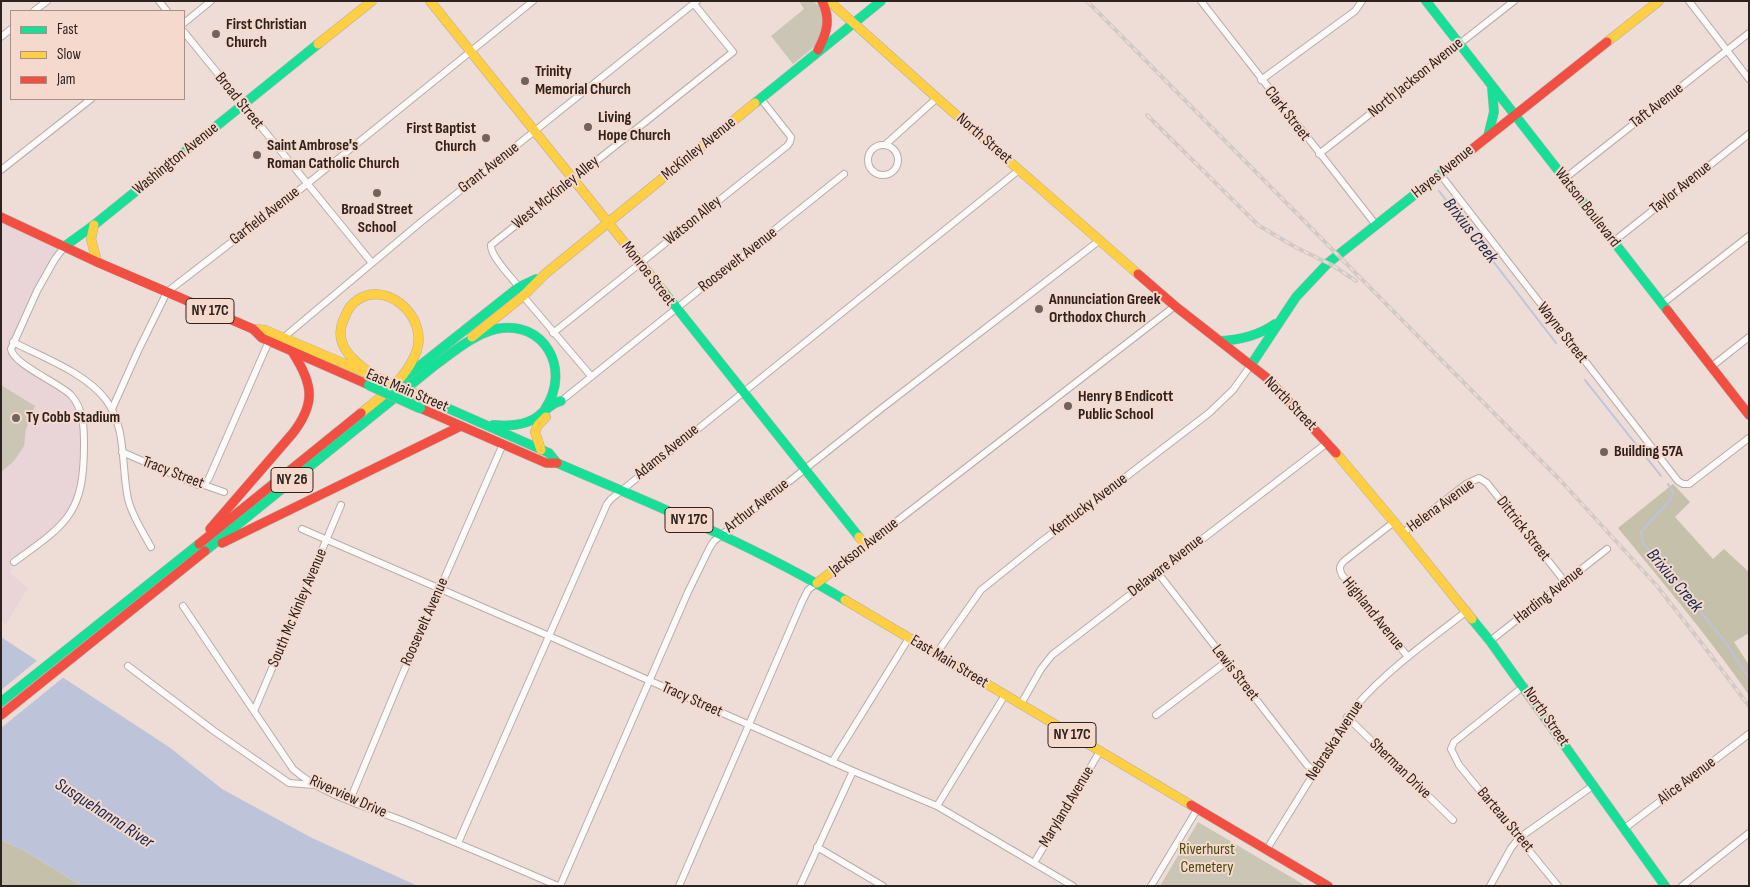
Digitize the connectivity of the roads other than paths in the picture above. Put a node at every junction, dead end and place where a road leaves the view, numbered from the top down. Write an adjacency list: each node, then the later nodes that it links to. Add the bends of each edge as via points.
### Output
1 (46, 1): 16 (street)
2 (211, 1): 17 (street)
3 (372, 1): 31 (street, Washington Avenue)
4 (430, 1): 23 (street, Monroe Street)
5 (533, 1): 23 (street, Garfield Avenue)
6 (822, 1): 24 (street, via 828,13 828,24)
7 (829, 1): 18 (street, North Street)
8 (881, 1): 18 (street, McKinley Avenue)
9 (1200, 1): 26 (street, Clark Street)
10 (1362, 1): 26 (street, via 1355,11)
11 (1426, 1): 21 (street, Watson Boulevard)
12 (1514, 1): 21 (street, North Jackson Avenue)
13 (1659, 1): 32 (street, Hayes Avenue)
14 (1689, 1): 22 (street)
15 (696, 2): 33 (street, Grant Avenue); 42 (street, West McKinley Alley, via 733,52)
16 (35, 10)
17 (185, 22)
18 (854, 24): 24 (street, McKinley Avenue); 29 (street, North Street)
19 (185, 33): 31 (street, Broad Street)
20 (1749, 33): 22 (street, Taft Avenue)
21 (1458, 44): 27 (street, Watson Boulevard); 37 (street, North Jackson Avenue)
22 (1727, 50): 25 (street); 43 (street, Taft Avenue)
23 (469, 52): 33 (street, Monroe Street); 44 (street, Garfield Avenue)
24 (816, 54): 28 (street, McKinley Avenue)
25 (1749, 79)
26 (1261, 80): 37 (street, Clark Street)
27 (1490, 84): 32 (street, Watson Boulevard); 35 (street, via 1496,108)
28 (761, 98): 47 (street, McKinley Avenue); 56 (street, Watson Alley, via 791,137 790,142)
29 (937, 98): 36 (street); 39 (street, North Street)
30 (90, 100): 38 (street)
31 (242, 106): 44 (street, Broad Street); 48 (street, Washington Avenue)
32 (1515, 115): 35 (street, Hayes Avenue); 43 (street, Watson Boulevard)
33 (534, 132): 42 (street, Monroe Street); 55 (street, Grant Avenue)
34 (1749, 134): 52 (street, Taylor Avenue)
35 (1488, 136): 41 (street, Hayes Avenue)
36 (885, 145): 36 (street, via 874,148 868,160 873,171 882,175 892,173 898,160 894,150)
37 (1319, 154): 49 (street, Clark Street)
38 (1, 170)
39 (1019, 170): 51 (street, North Street); 77 (street, Adams Avenue)
40 (844, 174): 61 (street, Roosevelt Avenue)
41 (1440, 174): 49 (street, Hayes Avenue); 84 (street, Wayne Street, via 1678,480 1689,484)
42 (573, 179): 47 (street, Monroe Street); 58 (street, West McKinley Alley, via 491,245 496,258)
43 (1564, 179): 52 (street, Watson Boulevard)
44 (307, 184): 55 (street, Broad Street); 57 (street, Garfield Avenue)
45 (1, 210): 46 (street)
46 (6, 219): 53 (street, East Main Street / NY 17C)
47 (607, 222): 56 (street, Monroe Street); 58 (street, McKinley Avenue)
48 (94, 225): 53 (street, Washington Avenue); 54 (street, via 90,235)
49 (1376, 225): 62 (street, Hayes Avenue, via 1318,272)
50 (1749, 236): 59 (street)
51 (1100, 240): 60 (street, North Street); 90 (street, Arthur Avenue)
52 (1614, 242): 59 (street, Watson Boulevard)
53 (65, 246): 54 (street, East Main Street / NY 17C); 69 (street, Washington Avenue, via 37,291)
54 (97, 262): 57 (street, East Main Street / NY 17C)
55 (372, 262): 66 (street, Grant Avenue)
56 (640, 264): 61 (street, Monroe Street); 64 (street, Watson Alley)
57 (167, 292): 63 (street, East Main Street / NY 17C); 79 (street, Garfield Avenue)
58 (521, 292): 64 (street); 70 (street, McKinley Avenue); 76 (street, McKinley Avenue)
59 (1662, 304): 73 (street, Watson Boulevard)
60 (1175, 306): 68 (street, North Street); 102 (street, Jackson Avenue)
61 (675, 309): 74 (street, Roosevelt Avenue); 77 (street, Monroe Street)
62 (1281, 319): 68 (street, via 1260,334 1244,340); 72 (street, Hayes Avenue)
63 (253, 329): 66 (street, East Main Street / NY 17C); 67 (street, East Main Street / NY 17C)
64 (553, 332): 74 (street)
65 (1749, 337): 73 (street)
66 (283, 338): 75 (street, East Main Street / NY 17C)
67 (268, 341): 71 (street, East Main Street / NY 17C); 92 (street)
68 (1220, 341): 72 (street, North Street)
69 (13, 342): 79 (street, via 93,386); 106 (street, via 12,353 17,359 70,394 78,404 84,426 84,477 76,504 56,532)
70 (458, 348): 80 (street, NY 26, via 500,328 524,330 534,335 550,350 557,372 554,394); 105 (street, NY 26)
71 (292, 352): 83 (street, East Main Street / NY 17C, bridge); 101 (street, NY 26, via 302,365 308,385 310,399 307,411 295,430)
72 (1251, 364): 85 (street, North Street); 116 (street, Kentucky Avenue, via 1234,390 1209,413 981,590)
73 (1711, 367): 81 (street, Watson Boulevard)
74 (590, 376): 78 (street, Roosevelt Avenue)
75 (377, 378): 76 (street, via 350,357 341,336 343,319 350,307 377,294 401,301 412,314 418,329 416,353); 82 (street, East Main Street / NY 17C, bridge)
76 (397, 384): 101 (street, McKinley Avenue)
77 (742, 391): 90 (street, Monroe Street); 93 (street, Adams Avenue)
78 (561, 401): 80 (street, via 555,401); 87 (street, via 559,407 536,425 536,439)
79 (112, 409): 88 (street)
80 (545, 410): 82 (street, via 517,425)
81 (1749, 415)
82 (485, 424): 87 (street, East Main Street / NY 17C)
83 (461, 426): 86 (street, East Main Street / NY 17C); 105 (street, via 233,538)
84 (1749, 438)
85 (1327, 443): 96 (street, North Street); 107 (street, Delaware Avenue)
86 (503, 444): 89 (street, East Main Street / NY 17C, via 546,463); 110 (street, Roosevelt Avenue)
87 (542, 450): 89 (street, East Main Street / NY 17C)
88 (122, 452): 92 (street, Tracy Street); 103 (street, via 128,498)
89 (557, 463): 93 (street, East Main Street / NY 17C)
90 (805, 469): 99 (street, Arthur Avenue); 102 (street, Monroe Street)
91 (1479, 478): 98 (street, Helena Avenue, via 1466,484); 108 (street, Dittrick Street, via 1487,483)
92 (204, 485): 94 (street, Tracy Street)
93 (620, 490): 99 (street, East Main Street / NY 17C); 113 (street, Adams Avenue, via 607,504)
94 (224, 492)
95 (341, 505): 100 (street, South Mc Kinley Avenue)
96 (1394, 522): 98 (street, North Street); 117 (street, Highland Avenue, via 1344,561 1340,570)
97 (302, 529): 100 (street, Tracy Street)
98 (1403, 533): 112 (street, North Street)
99 (721, 534): 109 (street, East Main Street / NY 17C); 120 (street, Arthur Avenue, via 710,547 688,592)
100 (326, 540): 110 (street, Tracy Street); 125 (street, South Mc Kinley Avenue)
101 (198, 545): 123 (street, NY 26)
102 (866, 545): 109 (street, Jackson Avenue)
103 (151, 547)
104 (1607, 549): 108 (street, Harding Avenue)
105 (193, 561): 126 (street, NY 26)
106 (14, 562)
107 (1158, 572): 118 (street, Lewis Street); 124 (street, Delaware Avenue, via 1052,655)
108 (1565, 582): 115 (street, Harding Avenue)
109 (816, 584): 114 (street, East Main Street / NY 17C); 129 (street, Jackson Avenue, via 808,590 802,602)
110 (439, 589): 113 (street, Tracy Street); 137 (street, Roosevelt Avenue)
111 (184, 606): 125 (street, Riverview Drive)
112 (1467, 611): 115 (street, North Street); 117 (street, Nebraska Avenue)
113 (549, 636): 120 (street, Tracy Street); 144 (street, Adams Avenue)
114 (909, 638): 116 (street, East Main Street / NY 17C); 132 (street)
115 (1490, 640): 121 (street, North Street)
116 (936, 654): 122 (street, East Main Street / NY 17C)
117 (1408, 657): 128 (street, Nebraska Avenue, via 1370,689)
118 (1226, 662): 127 (street); 134 (street, Lewis Street)
119 (128, 666): 135 (street, via 290,783)
120 (650, 681): 129 (street, Tracy Street); 148 (street, Arthur Avenue)
121 (1524, 686): 136 (street, North Street); 143 (street, Barteau Street, via 1454,742 1451,749 1459,765)
122 (1005, 695): 124 (street, East Main Street / NY 17C); 138 (street)
123 (1, 702)
124 (1020, 704): 131 (street, East Main Street / NY 17C)
125 (254, 711): 135 (street, Riverview Drive, via 293,769)
126 (1, 715)
127 (1156, 715)
128 (1347, 717): 134 (street, Nebraska Avenue); 140 (street, Sherman Drive)
129 (750, 726): 132 (street, Tracy Street); 149 (street, Jackson Avenue)
130 (1749, 734): 141 (street, Alice Avenue)
131 (1100, 751): 139 (street, East Main Street / NY 17C); 147 (street, Maryland Avenue)
132 (832, 762): 133 (street, Tracy Street)
133 (853, 772): 138 (street, Tracy Street); 145 (street)
134 (1315, 772): 146 (street, Nebraska Avenue)
135 (316, 785): 137 (street, Riverview Drive)
136 (1594, 785): 141 (street, North Street); 143 (street)
137 (350, 800): 144 (street, Riverview Drive)
138 (937, 806): 147 (street, Tracy Street)
139 (1198, 808): 146 (street, East Main Street / NY 17C); 153 (street)
140 (1453, 820)
141 (1625, 828): 157 (street, North Street)
142 (1749, 833): 158 (street)
143 (1519, 838): 155 (street); 156 (street, Barteau Street)
144 (458, 843): 148 (street, Riverview Drive)
145 (817, 847): 150 (street); 151 (street)
146 (1267, 849): 154 (street, East Main Street / NY 17C)
147 (1034, 863): 152 (street, Tracy Street)
148 (559, 886)
149 (679, 886)
150 (800, 886)
151 (883, 886)
152 (1073, 886)
153 (1151, 886)
154 (1328, 886)
155 (1490, 886)
156 (1558, 886)
157 (1665, 886)
158 (1682, 886)

